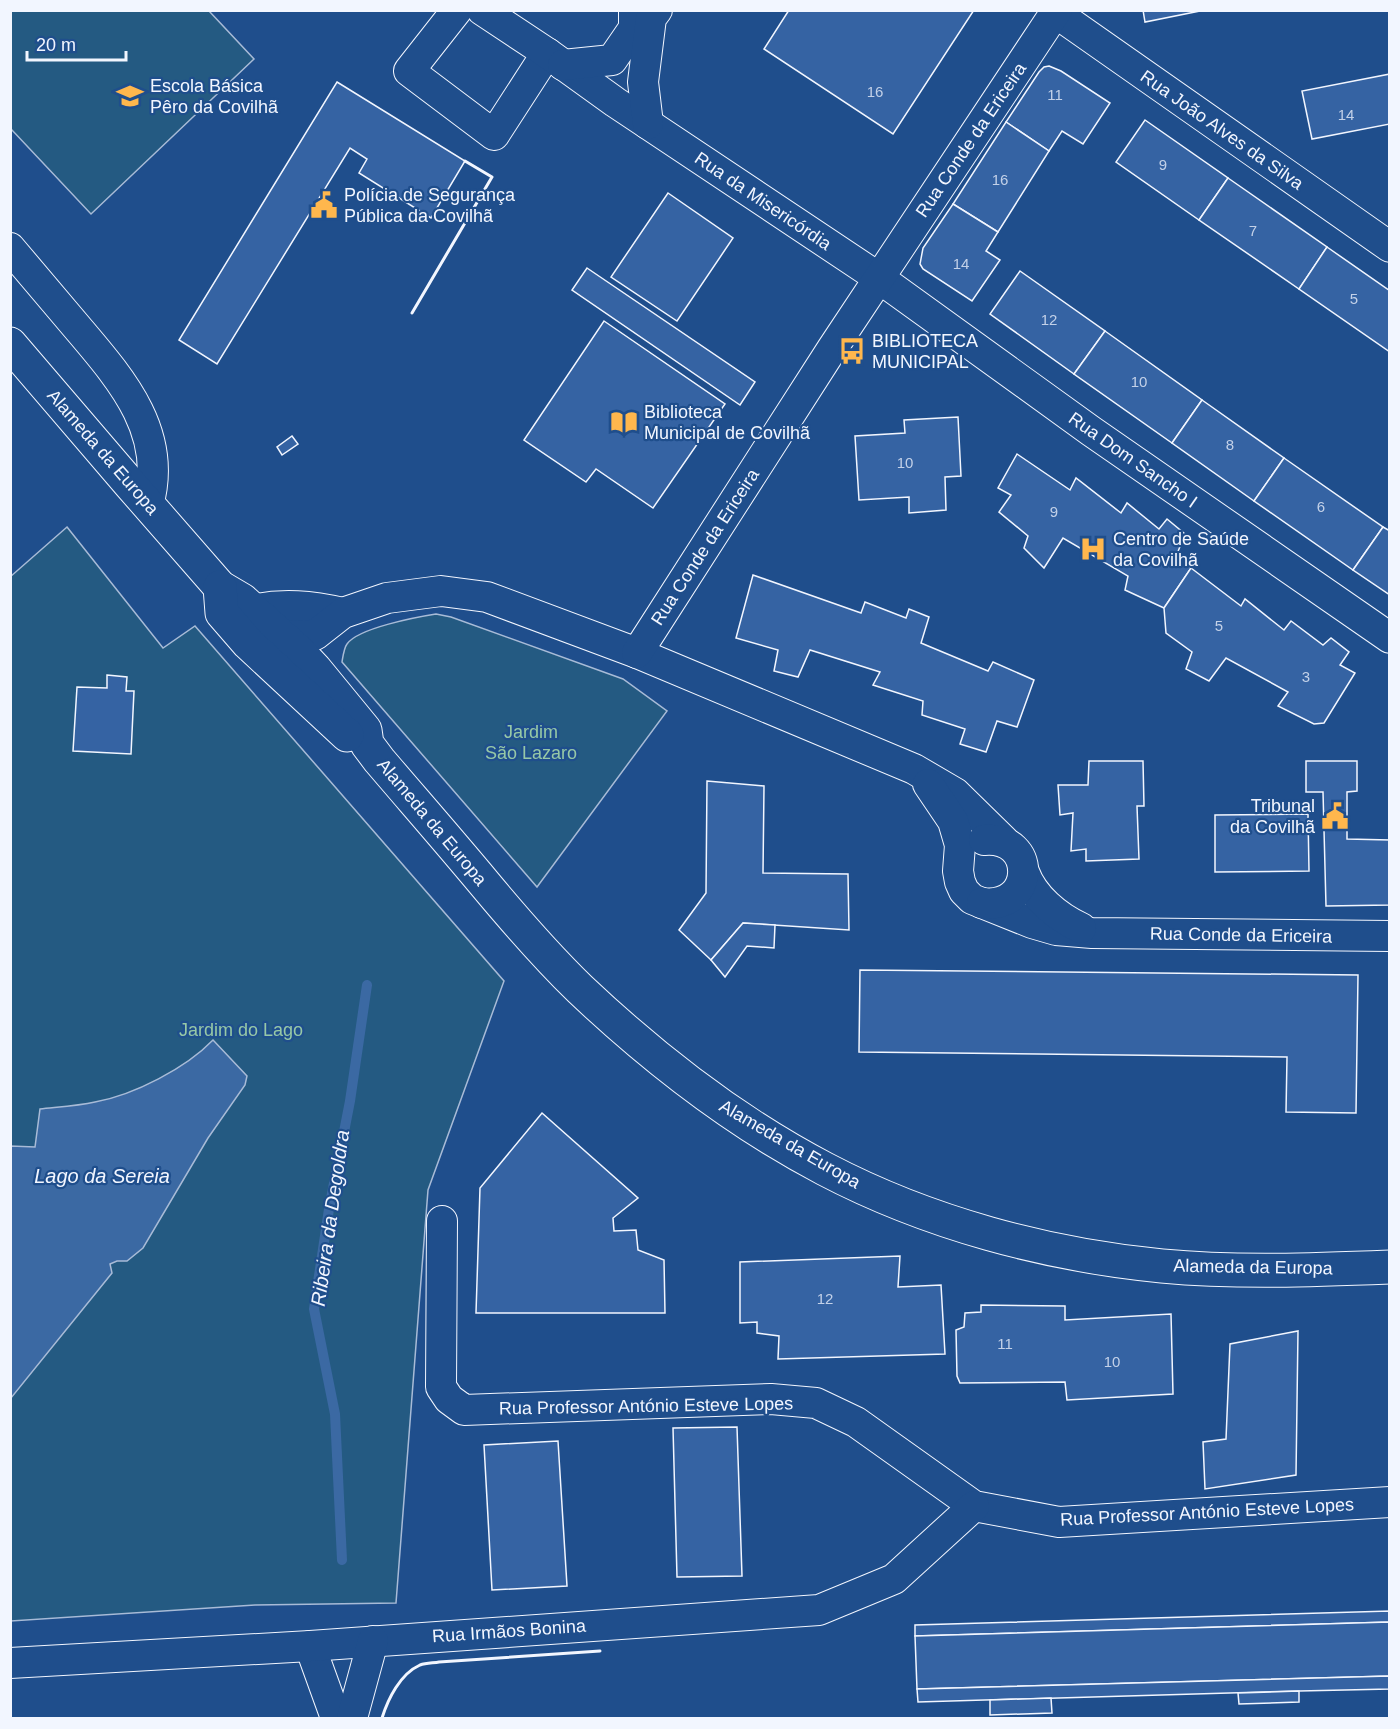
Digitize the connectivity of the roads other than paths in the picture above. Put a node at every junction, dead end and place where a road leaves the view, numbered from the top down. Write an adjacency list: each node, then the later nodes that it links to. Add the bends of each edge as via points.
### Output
1 (457, 10): 6 (street, via 409,71 494,135)
2 (482, 10): 6 (street, Rua da Misericórdia)
3 (633, 10): 6 (street, via 634,28 612,60)
4 (657, 10): 7 (street, via 651,18 643,82)
5 (1056, 12): 8 (street, Rua João Alves da Silva); 10 (street, Rua Conde da Ericeira)
6 (555, 59): 7 (street, Rua da Misericórdia)
7 (648, 124): 10 (street, Rua da Misericórdia)
8 (1389, 247)
9 (10, 248): 12 (street, via 97,349 136,407 149,437 154,470)
10 (879, 278): 17 (street, Rua Dom Sancho I, via 1090,431); 18 (street, Rua Conde da Ericeira)
11 (10, 344): 12 (main road, Alameda da Europa)
12 (148, 505): 13 (main road, Alameda da Europa)
13 (220, 587): 14 (main road, Alameda da Europa); 20 (main road, Alameda da Europa, via 222,613 248,643 354,741)
14 (252, 610): 15 (street, via 315,606); 16 (main road, Alameda da Europa)
15 (342, 613): 16 (street, via 315,635); 18 (street, via 387,598 441,591 475,595); 19 (street, via 319,645)
16 (281, 636): 19 (main road, Alameda da Europa)
17 (1389, 638)
18 (637, 653): 21 (street, Rua Conde da Ericeira)
19 (315, 669): 20 (main road, Alameda da Europa, via 365,730)
20 (367, 744): 29 (main road, Alameda da Europa, via 504,909 579,988 690,1084 824,1168 912,1208 991,1234 1071,1252 1162,1266 1231,1270)
21 (914, 769): 22 (street, Rua Conde da Ericeira, via 955,793); 23 (street, Rua Conde da Ericeira, via 933,789 953,821)
22 (1004, 841): 23 (street, via 993,839 973,844); 24 (street, Rua Conde da Ericeira, via 1021,859)
23 (960, 860): 25 (street, Rua Conde da Ericeira, via 958,871 964,891)
24 (1024, 872): 25 (street, via 1011,898 1002,903); 26 (street, Rua Conde da Ericeira, via 1029,885 1046,904)
25 (982, 903): 26 (street, Rua Conde da Ericeira, via 1048,927)
26 (1092, 933): 27 (street, Rua Conde da Ericeira)
27 (1389, 936)
28 (442, 1221): 31 (street, Rua Professor António Esteve Lopes, via 441,1387 464,1410 771,1399 816,1403 856,1422)
29 (1389, 1267)
30 (1389, 1502): 31 (street, Rua Professor António Esteve Lopes, via 1059,1522)
31 (974, 1506): 32 (street, Rua Irmãos Bonina, via 894,1579 819,1610)
32 (373, 1641): 33 (street, Rua Irmãos Bonina); 36 (street)
33 (310, 1646): 34 (street, Rua Irmãos Bonina); 35 (street)
34 (10, 1663)
35 (336, 1719)
36 (352, 1719)

